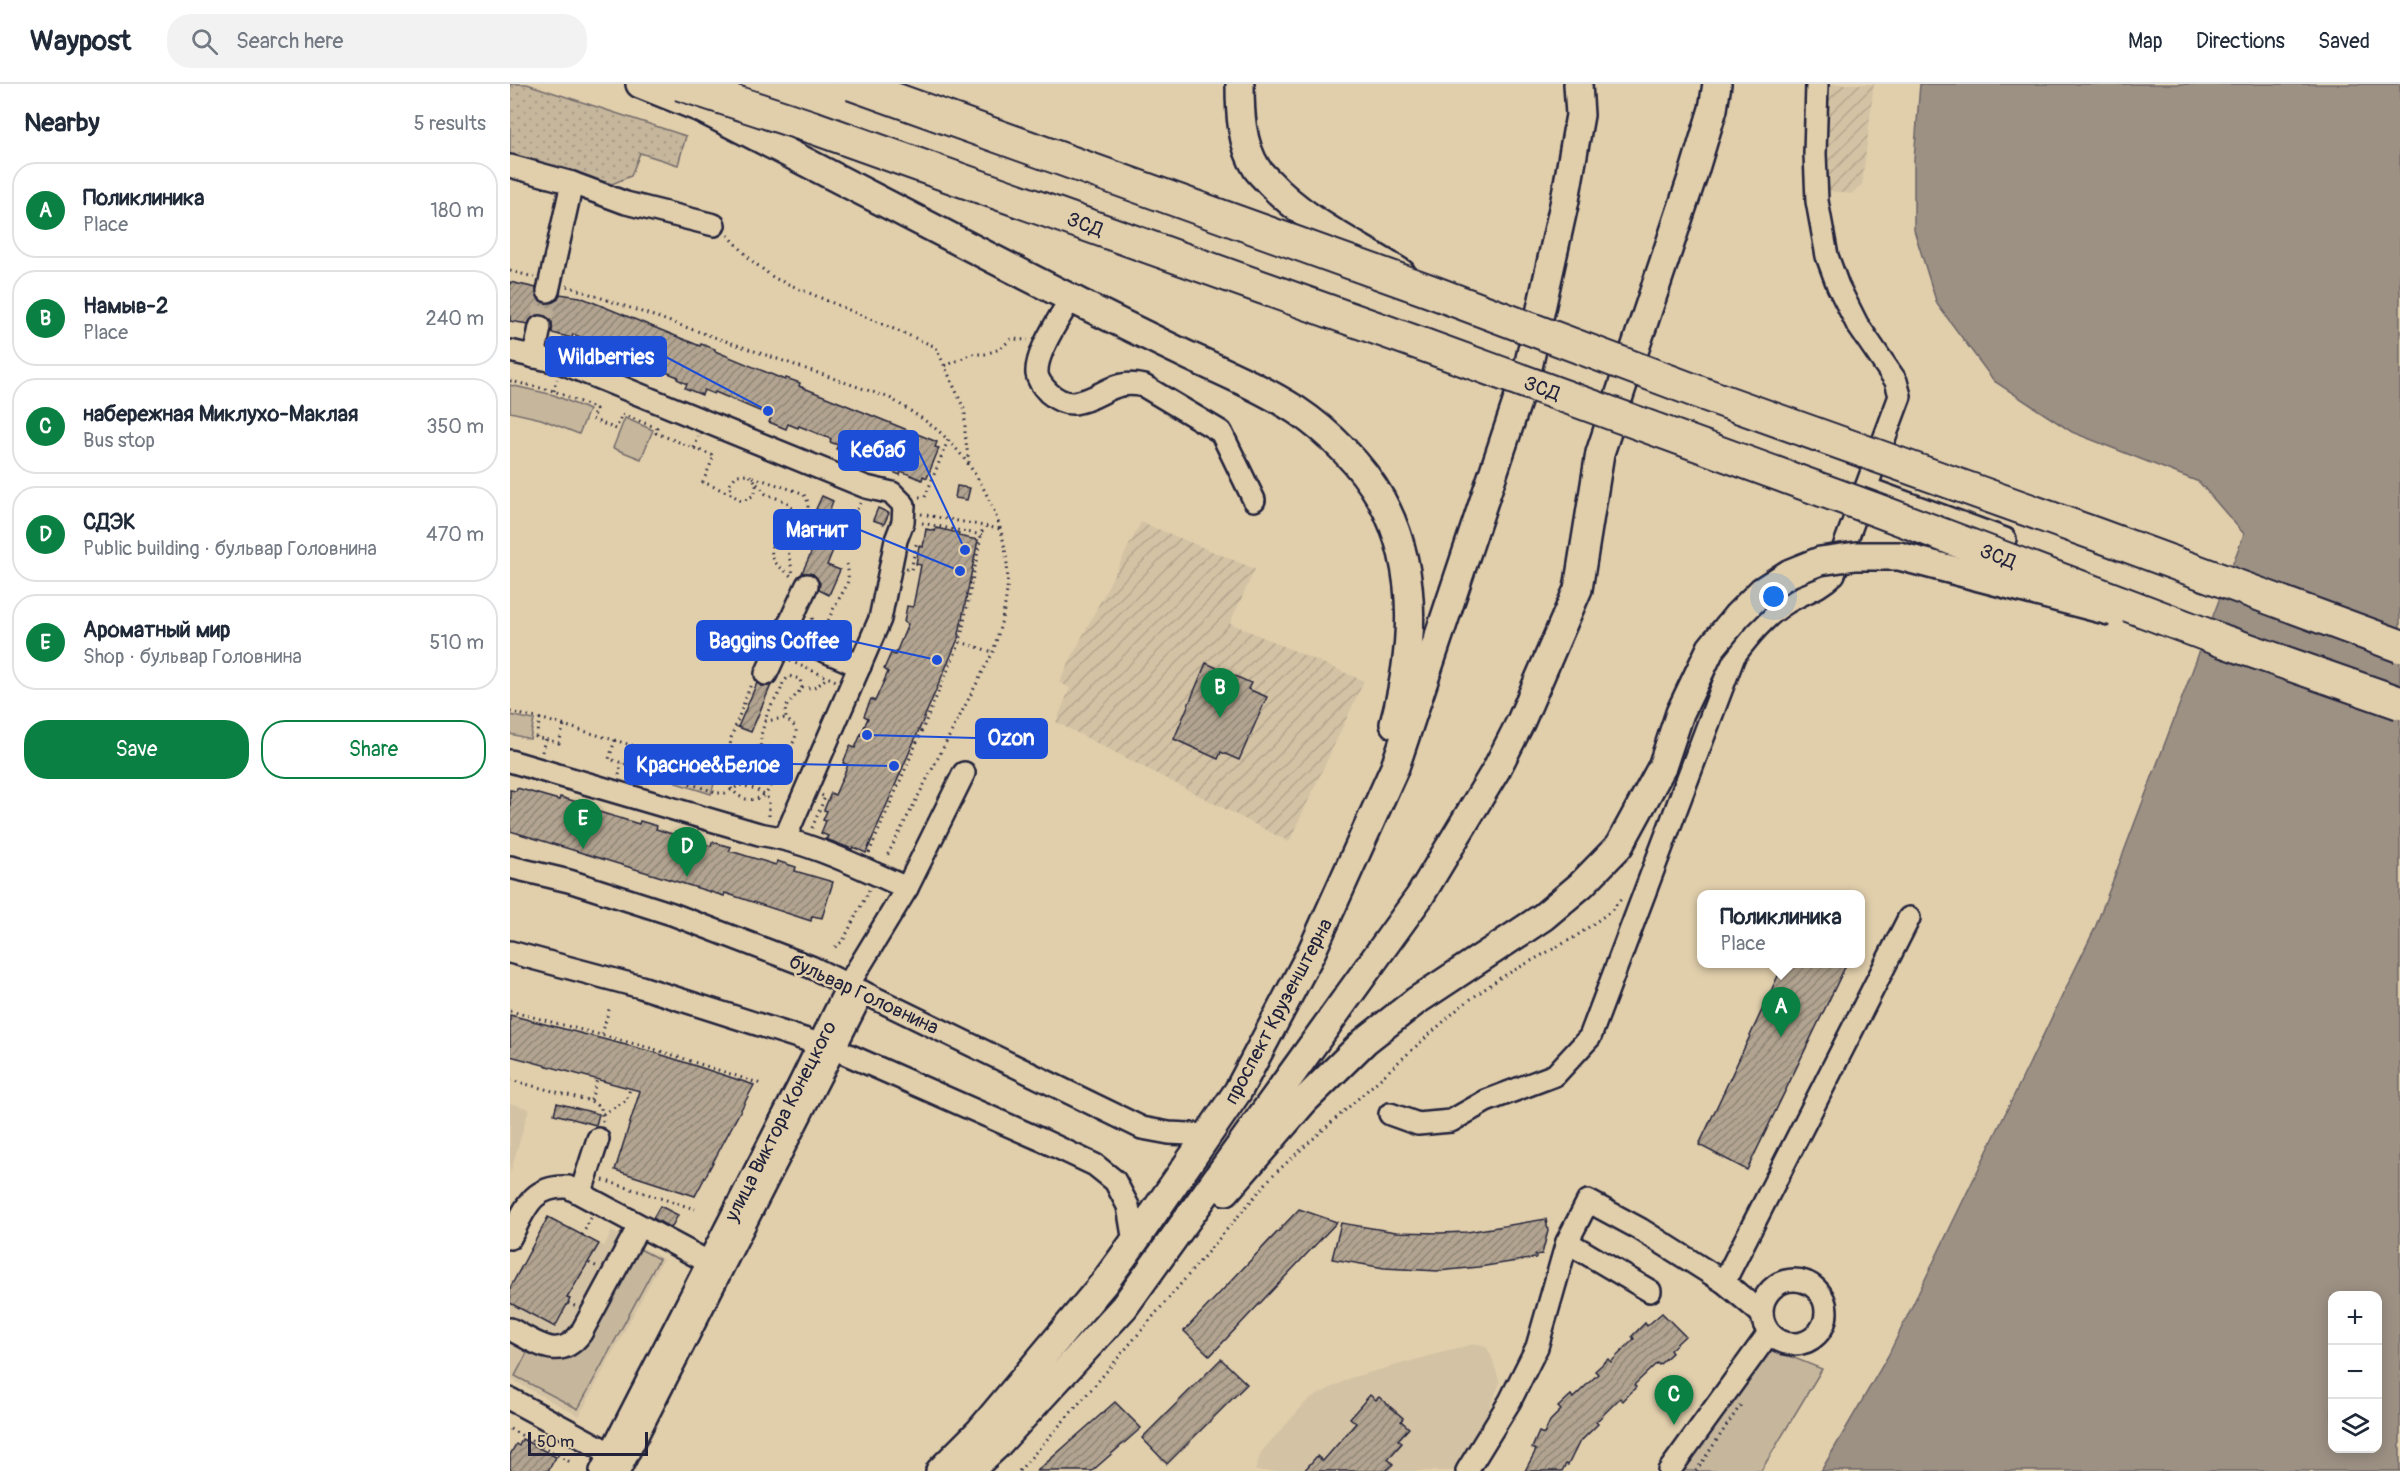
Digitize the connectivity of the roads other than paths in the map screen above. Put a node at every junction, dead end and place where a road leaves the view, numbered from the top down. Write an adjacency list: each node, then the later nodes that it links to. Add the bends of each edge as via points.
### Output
1 (640, 84): 13 (main road, via 700,108)
2 (680, 84): 22 (highway, ЗСД, bridge, via 815,128 1432,348)
3 (852, 84): 12 (highway, bridge)
4 (1240, 84): 12 (main road, via 1240,117 1247,143 1257,168 1270,183 1330,232)
5 (1578, 84): 34 (main road, проспект Крузенштерна, via 1580,115 1565,200 1527,372 1395,767)
6 (1816, 84): 17 (street, via 1817,201 1827,256 1857,324 1896,381 1900,396)
7 (1715, 97): 48 (main road, проспект Крузенштерна, via 1600,453 1578,589 1521,720 1496,770 1420,896)
8 (510, 166): 9 (street)
9 (572, 183): 10 (street, via 626,203); 11 (street)
10 (714, 225)
11 (549, 286)
12 (1430, 291): 23 (highway, bridge)
13 (1071, 298): 18 (street, via 1039,359 1037,375 1044,388 1056,400 1072,404 1119,384 1144,386 1221,432); 34 (main road, via 1297,411 1352,459 1381,499 1397,539 1411,604 1407,667 1383,764)
14 (540, 327): 16 (street)
15 (510, 351): 16 (street)
16 (534, 357): 24 (street, via 562,363 866,487 892,493 913,518 896,540 880,619)
17 (1866, 488): 19 (street); 37 (street, via 1834,574 1823,585 1769,615 1734,656 1590,1037 1555,1075 1486,1101 1451,1121 1418,1124)
18 (1254, 500)
19 (2005, 539)
20 (798, 584): 21 (street)
21 (786, 634): 24 (street); 25 (street)
22 (2223, 641): 26 (highway, ЗСД, bridge); 48 (main road, bridge, via 1899,556 1820,561 1790,573 1762,591 1711,648 1680,713 1662,767 1619,846 1543,917 1416,1001 1365,1041 1304,1101)
23 (2400, 646)
24 (860, 666): 29 (street)
25 (762, 675)
26 (2400, 703)
27 (510, 761): 29 (street)
28 (964, 773): 31 (street, улица Виктора Конецкого)
29 (776, 837): 31 (street, via 872,867)
30 (510, 867): 35 (street, бульвар Головнина, via 672,914)
31 (907, 888): 35 (street, улица Виктора Конецкого)
32 (1909, 918): 46 (street)
33 (510, 952): 36 (street, via 642,987)
34 (1311, 954): 38 (main road, проспект Крузенштерна, via 1238,1091)
35 (856, 988): 36 (street, улица Виктора Конецкого); 38 (street, бульвар Головнина, via 1142,1128)
36 (828, 1046): 43 (street, via 1095,1165 1115,1181 1124,1198); 45 (street, улица Виктора Конецкого); 51 (street, улица Виктора Конецкого)
37 (1390, 1114)
38 (1209, 1135): 43 (main road, проспект Крузенштерна)
39 (598, 1139): 40 (street)
40 (584, 1183): 41 (street); 42 (street, via 541,1191 530,1201)
41 (639, 1226): 45 (street); 49 (street, via 574,1343 553,1349)
42 (510, 1238)
43 (1134, 1242): 52 (main road, проспект Крузенштерна, via 980,1431)
44 (1566, 1242): 46 (street, via 1588,1201); 47 (street); 54 (street, via 1537,1347 1510,1401)
45 (708, 1262): 51 (street, улица Виктора Конецкого)
46 (1724, 1282): 55 (street, via 1766,1324)
47 (1650, 1291)
48 (1124, 1307): 53 (main road, проспект Крузенштерна)
49 (510, 1329)
50 (513, 1419): 51 (street)
51 (610, 1465)
52 (940, 1471)
53 (969, 1471)
54 (1467, 1471)
55 (1669, 1471)

